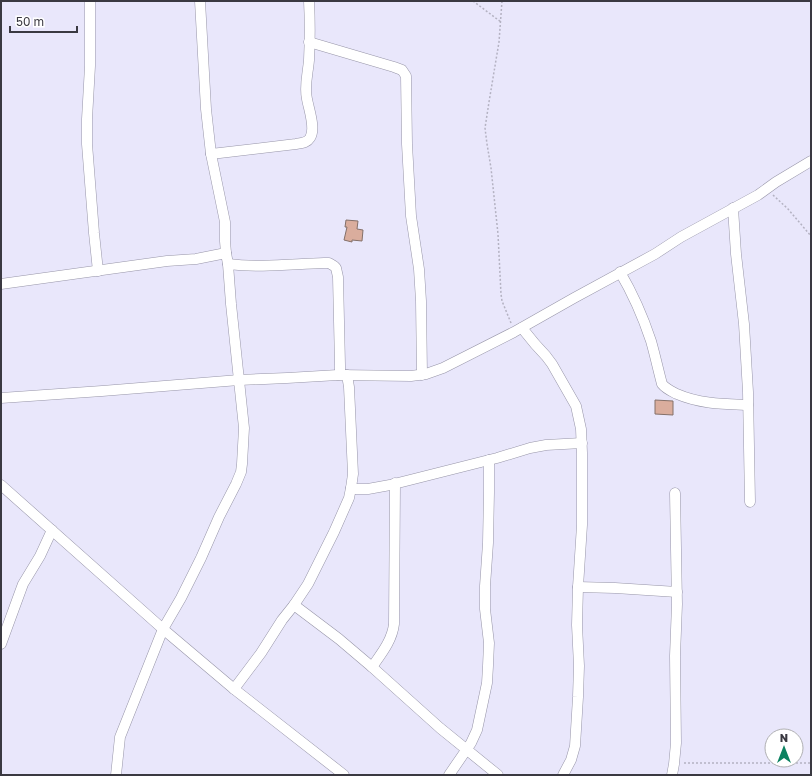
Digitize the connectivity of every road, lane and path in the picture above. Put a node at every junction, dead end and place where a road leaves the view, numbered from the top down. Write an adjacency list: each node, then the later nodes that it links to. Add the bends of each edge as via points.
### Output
1 (90, 1): 15 (street, via 87,144)
2 (200, 1): 8 (street)
3 (309, 1): 7 (street)
4 (473, 1): 6 (path)
5 (502, 1): 6 (path)
6 (501, 22): 18 (path, via 485,128 498,234 502,301)
7 (309, 42): 8 (street, via 306,98 311,119 310,139 296,144); 20 (street, via 394,67 402,70 406,76 411,216 422,301)
8 (211, 154): 13 (street, via 225,222)
9 (811, 161): 10 (street)
10 (767, 189): 11 (street); 12 (path)
11 (734, 208): 16 (street); 23 (street)
12 (811, 236)
13 (226, 253): 14 (street); 15 (street)
14 (228, 264): 19 (street, via 261,266 324,263 334,266 339,287 340,374); 21 (street)
15 (98, 271): 17 (street)
16 (620, 272): 18 (street); 23 (street, via 636,301 664,387 703,403)
17 (1, 284)
18 (518, 330): 20 (street, via 443,368); 24 (street, via 546,356 576,406)
19 (343, 375): 20 (street); 21 (street); 28 (street, via 349,387 353,474)
20 (422, 375)
21 (239, 380): 22 (street); 35 (street, via 244,428 241,472 181,598)
22 (1, 398)
23 (748, 405): 30 (street)
24 (582, 443): 25 (street, via 546,445); 32 (street, via 582,525)
25 (489, 460): 26 (street); 39 (street, via 485,586 489,643 487,683 477,730)
26 (395, 483): 28 (street, via 368,489); 37 (street, via 394,624 388,643)
27 (1, 485): 31 (street)
28 (351, 488): 34 (street, via 334,532 308,584)
29 (675, 492): 33 (street)
30 (750, 502)
31 (52, 530): 35 (street); 36 (street, via 23,584)
32 (578, 587): 33 (street); 46 (street, via 579,666 575,746)
33 (677, 592): 41 (street)
34 (294, 605): 37 (street); 38 (street)
35 (163, 629): 38 (street); 42 (street, via 120,737)
36 (1, 644)
37 (372, 668): 39 (street)
38 (234, 688): 43 (street)
39 (467, 749): 44 (street); 45 (street)
40 (811, 763): 41 (path)
41 (674, 764): 47 (street)
42 (116, 775)
43 (344, 775)
44 (449, 775)
45 (498, 775)
46 (563, 775)
47 (672, 775)

